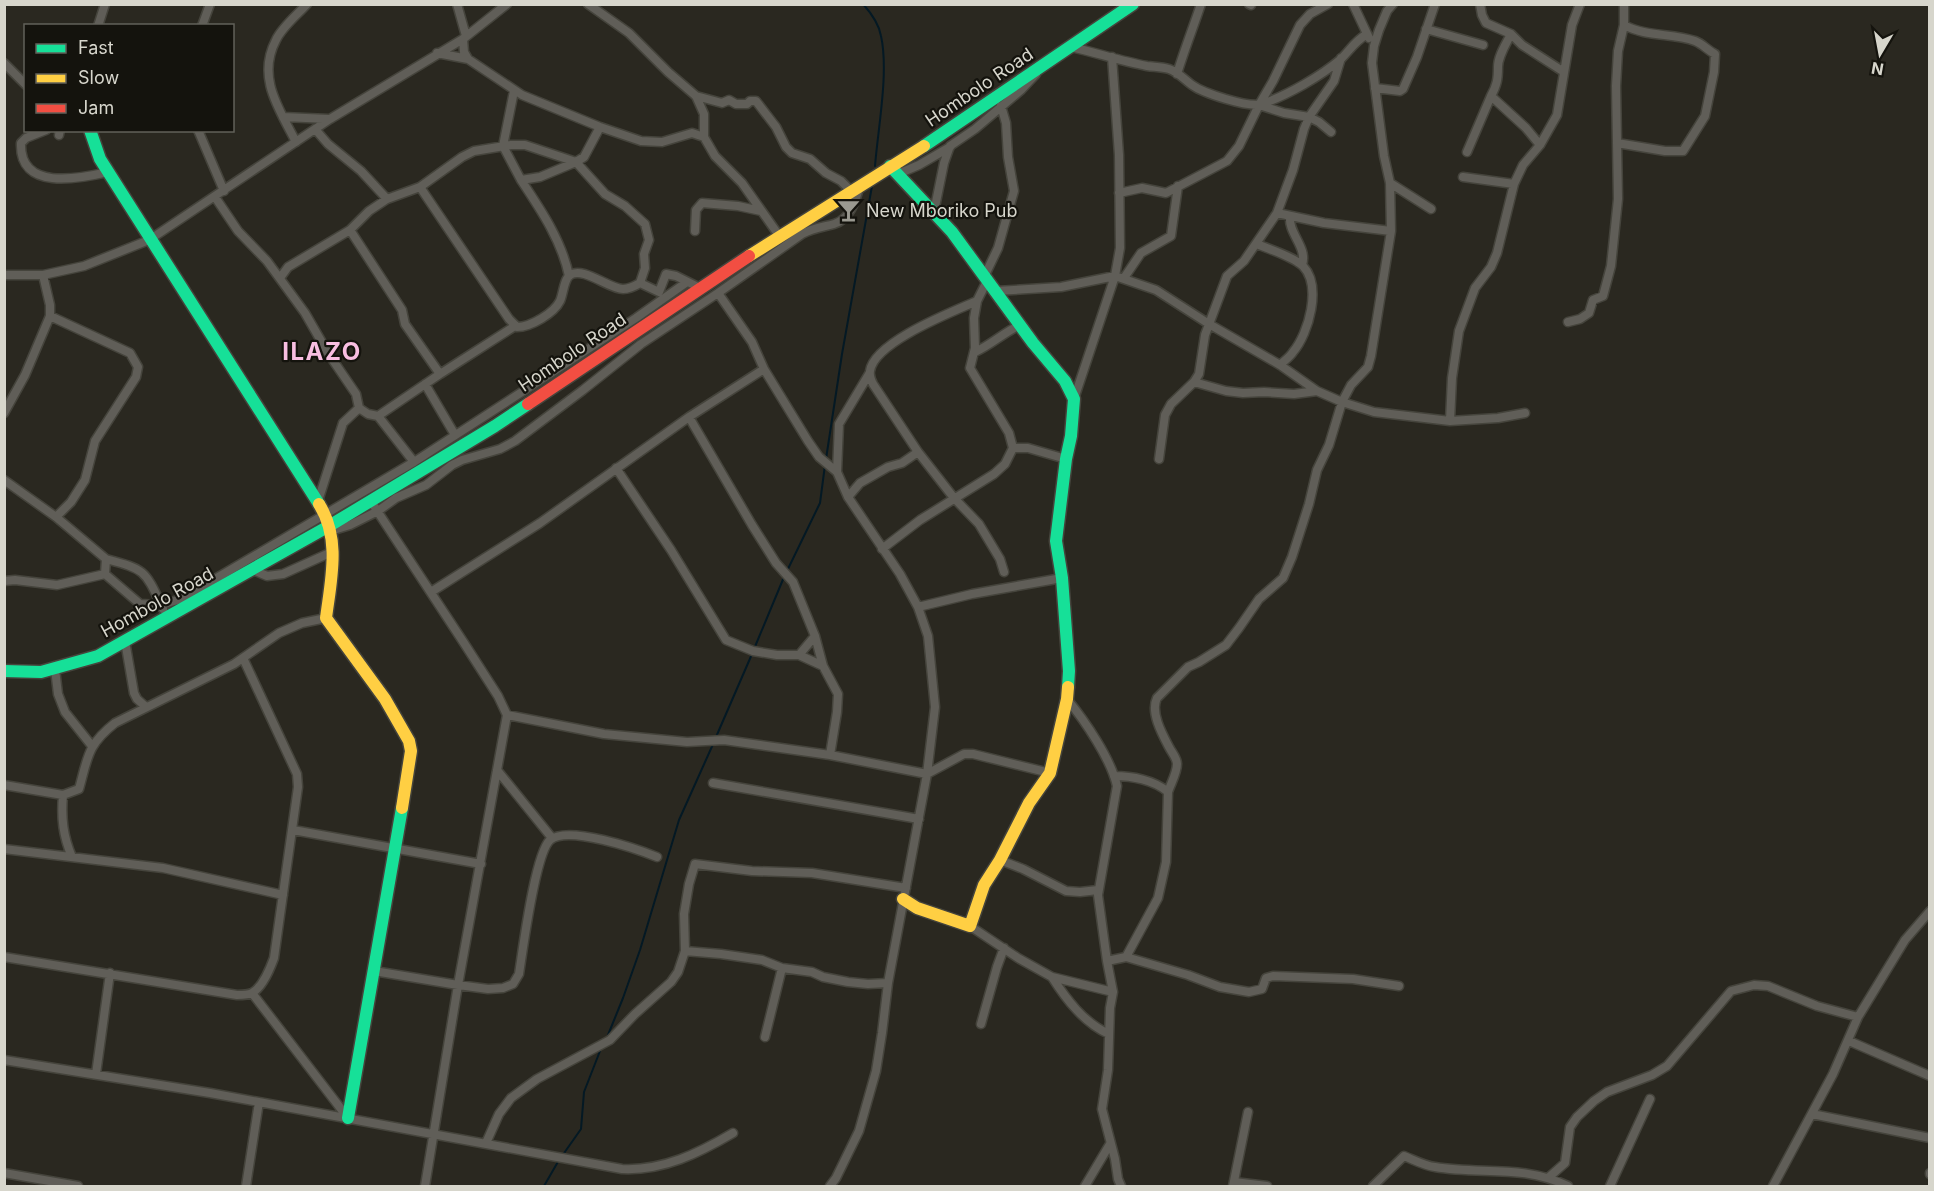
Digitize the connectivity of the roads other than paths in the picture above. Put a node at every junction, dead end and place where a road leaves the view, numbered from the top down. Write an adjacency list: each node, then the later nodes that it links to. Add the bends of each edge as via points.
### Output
1 (105, 4): 17 (street)
2 (210, 4): 18 (street)
3 (307, 4): 42 (street, via 276,38 268,67 270,88)
4 (457, 4): 23 (street)
5 (507, 4): 23 (street)
6 (588, 4): 38 (street, via 629,33)
7 (1133, 4): 16 (street, Hombolo Road)
8 (1201, 4): 34 (street)
9 (1328, 4): 40 (street, via 1304,19)
10 (1353, 4): 21 (street)
11 (1393, 4): 25 (street)
12 (1435, 4): 20 (street)
13 (1480, 4): 22 (street, via 1486,23)
14 (1580, 4): 33 (street)
15 (1624, 4): 19 (street)
16 (1120, 8): 26 (street, Hombolo Road)
17 (99, 24)
18 (203, 24)
19 (1624, 25): 53 (street, via 1617,66); 53 (street, via 1639,32 1698,42 1715,54 1715,64 1705,116 1683,151)
20 (1426, 29): 24 (street); 36 (street, via 1403,89)
21 (1367, 34): 25 (street); 29 (street)
22 (1511, 34): 33 (street); 39 (street)
23 (464, 37): 27 (street); 30 (street)
24 (1483, 45)
25 (1374, 46): 36 (street)
26 (1071, 47): 28 (street); 32 (street, Hombolo Road)
27 (437, 53): 30 (street); 44 (street)
28 (1112, 57): 34 (street); 69 (street)
29 (1341, 58): 40 (street, via 1324,72); 43 (street, via 1334,81)
30 (468, 59): 37 (street)
31 (4, 63): 35 (street)
32 (1042, 67): 41 (street); 59 (street, Hombolo Road)
33 (1564, 72): 54 (street, via 1557,115)
34 (1177, 74): 40 (street, via 1211,94)
35 (24, 83)
36 (1375, 88): 63 (street)
37 (514, 91): 45 (street); 55 (street)
38 (696, 96): 51 (street, via 704,114); 67 (street, via 722,103 729,99 736,104 756,101 789,150)
39 (1491, 96): 54 (street); 57 (street)
40 (1259, 105): 43 (street); 65 (street, via 1227,161)
41 (1001, 106): 56 (street); 88 (street, via 1014,191)
42 (284, 117): 44 (street); 52 (street)
43 (1309, 117): 50 (street); 75 (street)
44 (330, 119): 46 (street)
45 (600, 127): 51 (street, via 652,143 692,133); 58 (street, via 584,157)
46 (315, 129): 52 (street); 71 (street)
47 (41, 132): 60 (street, via 21,142 22,154 34,173 68,179)
48 (91, 132): 60 (street)
49 (199, 132): 68 (street)
50 (1332, 132)
51 (704, 137): 73 (street)
52 (296, 142): 68 (street)
53 (1617, 143): 98 (street, via 1618,199 1606,288 1603,296 1593,300 1589,314)
54 (1540, 145): 64 (street, via 1523,165)
55 (503, 146): 58 (street, via 525,145); 62 (street); 66 (street, via 468,153)
56 (950, 146): 59 (street, via 919,165); 74 (street)
57 (1467, 152)
58 (576, 162): 62 (street, via 540,177); 92 (street, via 604,194 645,224 649,240)
59 (894, 170): 67 (street, Hombolo Road); 74 (street)
60 (108, 172): 81 (street)
61 (1463, 177): 64 (street)
62 (521, 180): 86 (street, via 556,238)
63 (1390, 183): 72 (street); 79 (street)
64 (1514, 184): 117 (street, via 1497,253 1475,288 1455,348)
65 (1178, 186): 69 (street, via 1166,193 1142,188); 90 (street, via 1171,236 1141,253)
66 (420, 187): 71 (street); 101 (street)
67 (855, 187): 80 (street, Hombolo Road); 95 (street, via 850,211 841,221 802,234)
68 (224, 191): 70 (street)
69 (1119, 193): 87 (street, via 1120,248)
70 (215, 197): 81 (street); 89 (street, via 238,231)
71 (387, 199): 77 (street)
72 (1431, 209)
73 (761, 211): 78 (street, via 702,204 696,210); 80 (street)
74 (934, 212): 88 (street)
75 (1276, 213): 76 (street); 82 (street)
76 (1290, 216): 79 (street); 83 (street, via 1290,225 1302,249)
77 (350, 230): 89 (street, via 288,267); 105 (street, via 402,310 405,324)
78 (695, 231)
79 (1390, 231): 111 (street, via 1368,367)
80 (780, 237): 93 (street, Hombolo Road)
81 (149, 240): 85 (street, via 84,266); 130 (street)
82 (1257, 244): 83 (street); 99 (street, via 1227,276)
83 (1302, 265): 103 (street, via 1311,281 1314,302 1294,352)
84 (5, 275): 85 (street)
85 (43, 275): 97 (street)
86 (569, 276): 92 (street, via 585,275 621,289); 101 (street, via 555,309 525,326)
87 (1115, 276): 90 (street); 94 (street, via 1068,286); 110 (street)
88 (986, 277): 94 (street); 96 (street)
89 (280, 278): 112 (street, via 356,394)
90 (1124, 278): 99 (street, via 1156,290)
91 (687, 282): 92 (street, via 666,274 659,292); 93 (street); 118 (street)
92 (640, 283)
93 (700, 288): 123 (street, Hombolo Road, via 495,426)
94 (996, 291): 100 (street)
95 (718, 293): 104 (street, via 752,342); 127 (street, via 640,344 515,441 462,460)
96 (977, 301): 102 (street); 106 (street, via 912,330 880,355)
97 (50, 316): 113 (street); 132 (street, via 130,354 138,367 136,377 95,441 85,480)
98 (1568, 322)
99 (1209, 324): 103 (street); 107 (street)
100 (1020, 325): 102 (street); 110 (street, via 1065,381)
101 (515, 326): 105 (street)
102 (975, 352): 119 (street, via 970,368 1009,433)
103 (1280, 365): 109 (street)
104 (764, 369): 116 (street); 125 (street, via 819,457)
105 (440, 374): 108 (street)
106 (869, 374): 120 (street); 125 (street, via 839,424)
107 (1194, 382): 109 (street, via 1243,393); 122 (street, via 1166,412)
108 (425, 384): 115 (street); 118 (street)
109 (1317, 391): 111 (street)
110 (1074, 399): 121 (street)
111 (1342, 402): 117 (street, via 1374,412); 167 (street, via 1284,576 1259,599 1222,649 1188,667 1154,704 1163,735 1177,760)
112 (359, 408): 115 (street); 130 (street, via 343,423)
113 (4, 413)
114 (1525, 413): 117 (street)
115 (378, 416): 123 (street)
116 (689, 417): 124 (street); 147 (street, via 776,563 793,582)
117 (1450, 421)
118 (454, 435): 123 (street)
119 (1013, 448): 121 (street, via 1028,448); 129 (street, via 994,474)
120 (918, 452): 128 (street, via 860,483); 129 (street)
121 (1066, 459): 140 (street, via 1056,541)
122 (1159, 459)
123 (417, 467): 127 (street); 131 (street, Hombolo Road); 133 (street)
124 (616, 468): 142 (street, via 540,523); 149 (street, via 726,640 753,651)
125 (837, 472): 128 (street)
126 (4, 480): 132 (street)
127 (426, 485): 131 (street)
128 (848, 497): 134 (street)
129 (954, 498): 134 (street); 138 (street, via 979,524)
130 (318, 501): 133 (street)
131 (374, 506): 133 (street, Hombolo Road); 142 (street)
132 (56, 517): 136 (street)
133 (327, 520): 135 (street); 137 (street, Hombolo Road); 143 (street, via 174,602)
134 (882, 549): 144 (street)
135 (334, 551): 137 (street, via 282,574 267,576); 146 (street)
136 (106, 560): 139 (street); 143 (street, via 139,569 147,576)
137 (251, 569): 145 (street, Hombolo Road)
138 (1004, 572)
139 (105, 573): 141 (street, via 57,585); 143 (street, via 140,604)
140 (1062, 578): 144 (street); 155 (street, via 1069,672)
141 (4, 581)
142 (431, 592): 157 (street)
143 (161, 605): 145 (street)
144 (918, 607): 163 (street, via 928,636 935,699)
145 (168, 617): 148 (street, Hombolo Road)
146 (326, 618): 150 (street, via 279,633); 173 (street, via 385,699 411,746)
147 (815, 636): 149 (street); 151 (street)
148 (124, 641): 152 (street, Hombolo Road, via 98,656); 154 (street)
149 (799, 655): 151 (street)
150 (243, 658): 156 (street); 170 (street, via 297,774)
151 (823, 666): 160 (street, via 838,694)
152 (56, 669): 153 (street, Hombolo Road); 159 (street, via 58,694 65,712)
153 (4, 671)
154 (134, 693): 156 (street); 158 (street)
155 (1067, 699): 162 (street); 164 (street)
156 (146, 707): 158 (street)
157 (507, 715): 160 (street, via 604,734 687,742 724,740); 161 (street)
158 (129, 716): 159 (street, via 100,734)
159 (92, 746): 168 (street, via 79,789)
160 (830, 755): 163 (street)
161 (497, 770): 171 (street); 177 (street)
162 (1050, 773): 163 (street, via 964,754); 176 (street)
163 (927, 774): 169 (street)
164 (1114, 776): 167 (street, via 1135,778); 178 (street, via 1116,793)
165 (713, 783): 169 (street)
166 (4, 785): 168 (street)
167 (1168, 792): 186 (street, via 1166,862 1158,898)
168 (63, 795): 174 (street, via 64,840)
169 (919, 819): 179 (street)
170 (293, 831): 173 (street); 180 (street)
171 (552, 838): 175 (street, via 585,836); 193 (street, via 534,884 518,978 503,988)
172 (4, 849): 174 (street)
173 (396, 849): 177 (street); 189 (street)
174 (72, 856): 180 (street, via 163,868)
175 (657, 857)
176 (999, 860): 178 (street, via 1066,891); 182 (street, via 984,885)
177 (481, 864): 193 (street)
178 (1098, 890): 187 (street)
179 (904, 894): 182 (street, via 917,908); 184 (street, via 812,873 695,864 684,914); 192 (street)
180 (283, 895): 196 (street, via 274,958 267,976)
181 (1929, 911): 197 (street, via 1905,940)
182 (970, 926): 183 (street)
183 (1004, 948): 191 (street); 198 (street)
184 (685, 951): 188 (street, via 762,960); 213 (street, via 671,982 610,1040 537,1078 511,1098)
185 (4, 957): 190 (street)
186 (1126, 957): 187 (street); 194 (street, via 1220,987 1249,992 1262,989 1266,978 1273,976 1353,979)
187 (1107, 961): 195 (street)
188 (782, 968): 192 (street, via 848,982); 200 (street)
189 (374, 971): 193 (street); 209 (street)
190 (110, 974): 196 (street, via 229,994); 203 (street)
191 (1052, 977): 195 (street); 199 (street, via 1091,1024)
192 (888, 983): 222 (street, via 879,1054 866,1109)
193 (458, 985): 211 (street)
194 (1400, 986)
195 (1113, 992): 199 (street)
196 (252, 993): 209 (street)
197 (1858, 1017): 201 (street); 216 (street, via 1768,986 1731,991 1667,1066 1652,1076 1612,1090 1588,1106 1571,1124 1565,1163)
198 (981, 1024)
199 (1109, 1034): 214 (street, via 1102,1109)
200 (765, 1037)
201 (1849, 1041): 204 (street); 208 (street)
202 (4, 1060): 203 (street)
203 (96, 1074): 206 (street)
204 (1929, 1076)
205 (1650, 1100): 228 (street)
206 (259, 1102): 209 (street); 220 (street)
207 (1248, 1112): 218 (street)
208 (1812, 1114): 212 (street); 229 (street)
209 (348, 1118): 211 (street)
210 (733, 1133): 213 (street, via 676,1161 631,1169)
211 (434, 1134): 213 (street); 221 (street)
212 (1929, 1138)
213 (486, 1143)
214 (1110, 1144): 223 (street); 224 (street)
215 (4, 1173): 217 (street)
216 (1548, 1178): 226 (street, via 1508,1171 1434,1167 1404,1156); 227 (street)
217 (34, 1183): 219 (street)
218 (1234, 1184): 225 (street)
219 (78, 1186)
220 (246, 1186)
221 (425, 1186)
222 (830, 1186)
223 (1085, 1186)
224 (1121, 1186)
225 (1267, 1186)
226 (1373, 1186)
227 (1568, 1186)
228 (1610, 1186)
229 (1773, 1186)

